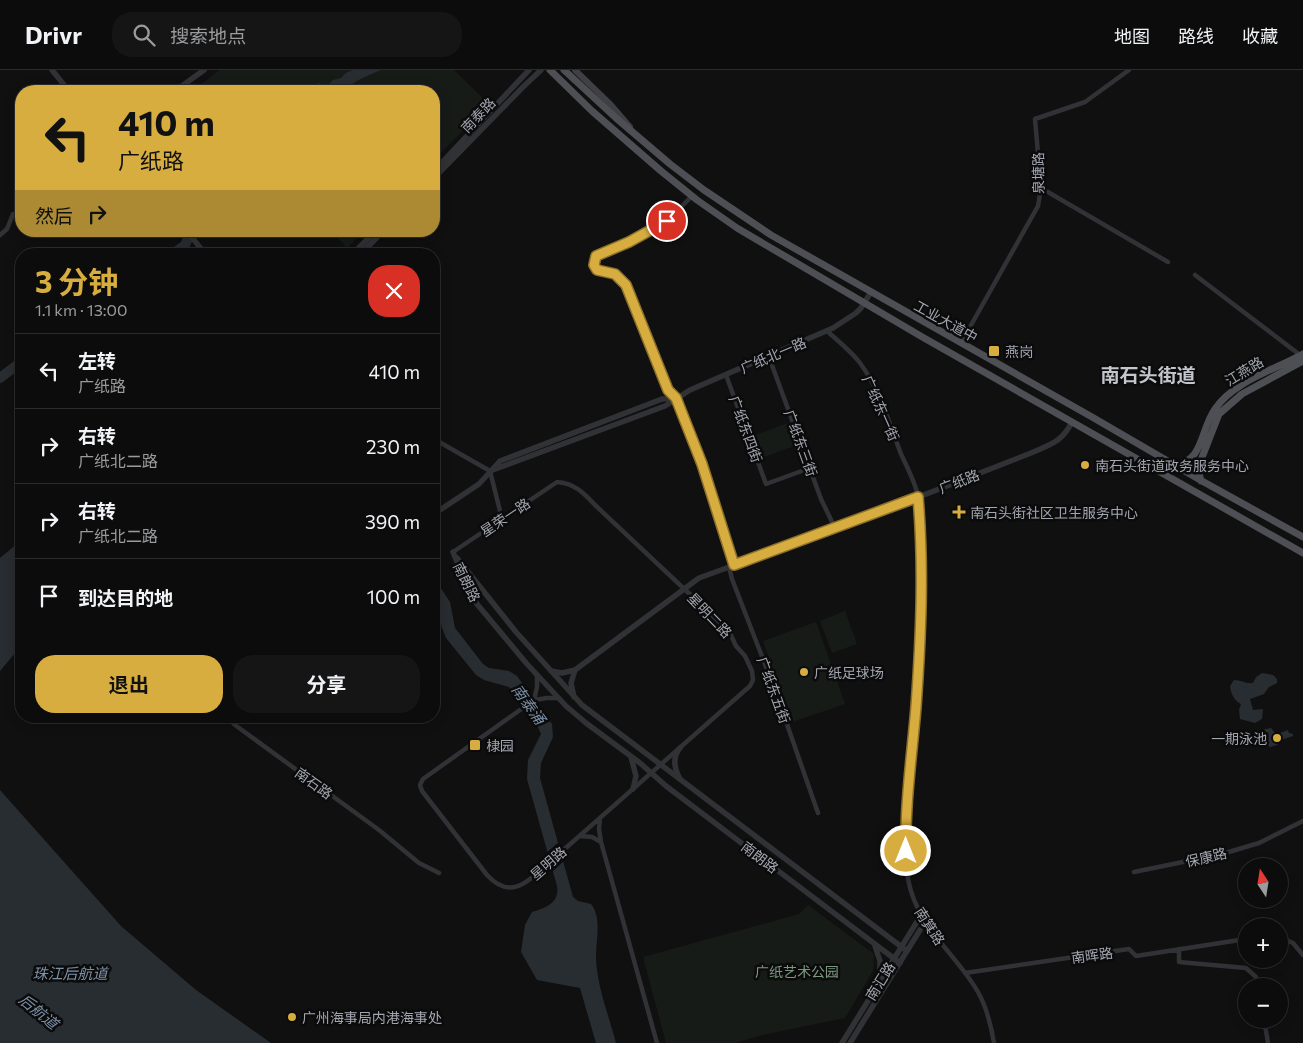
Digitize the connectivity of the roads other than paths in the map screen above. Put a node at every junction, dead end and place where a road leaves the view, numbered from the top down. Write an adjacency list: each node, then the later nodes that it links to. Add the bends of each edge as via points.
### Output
1 (52, 70): 9 (street)
2 (204, 70): 10 (street)
3 (529, 70): 12 (street, 南泰路)
4 (542, 70): 13 (street, 南泰路)
5 (550, 70): 15 (main road, via 592,111)
6 (564, 70): 11 (main road, 工业大道中)
7 (1129, 70): 14 (street, 泉塘路, via 1085,102 1036,119)
8 (578, 72): 11 (main road)
9 (64, 85)
10 (183, 85)
11 (641, 139): 26 (main road, 工业大道中, via 690,180 743,217)
12 (440, 165)
13 (440, 172)
14 (1041, 188): 24 (street); 29 (street, 泉塘路, via 1038,206)
15 (692, 196): 27 (main road, via 756,240); 33 (street, via 667,221 596,256 594,265 597,270 615,274 626,285 668,390)
16 (13, 214): 17 (street, via 7,229)
17 (0, 235)
18 (192, 237): 21 (street)
19 (369, 237): 22 (street)
20 (377, 237): 23 (street)
21 (200, 248)
22 (359, 248)
23 (367, 248)
24 (1168, 262)
25 (1195, 274): 31 (street)
26 (871, 292): 27 (street, 广纸北一路); 29 (main road, 工业大道中)
27 (864, 303): 28 (street, 广纸北一路, via 856,313); 34 (main road)
28 (827, 331): 30 (street, 广纸北一路); 41 (street, 广纸东一街, via 859,362 876,388)
29 (961, 343): 36 (main road, 工业大道中)
30 (769, 357): 32 (street, 广纸北一路); 37 (street, 广纸东三街)
31 (1302, 357): 36 (main road, 江燕路, via 1249,381 1229,394 1209,419 1194,457); 39 (main road, 江燕路, via 1242,394 1219,414 1201,460 1199,473)
32 (726, 375): 33 (street, 广纸北一路); 37 (street, 广纸东四街, via 766,484)
33 (676, 398): 38 (street, 广纸北一路, via 662,399 500,461); 48 (street, via 702,464)
34 (1072, 422): 41 (street, 广纸路, via 1058,442); 47 (main road)
35 (440, 442): 38 (street)
36 (1175, 465): 39 (main road, 工业大道中)
37 (810, 468): 44 (street, 广纸东三街)
38 (490, 471): 42 (street, 广纸北一路, via 479,484); 43 (street)
39 (1202, 481): 45 (main road, 工业大道中)
40 (557, 482): 43 (street, 星荣一路); 49 (street, 星明二路, via 583,491)
41 (918, 497): 44 (street, 广纸路); 85 (street, 南箕路, via 921,617 907,786 907,866 911,890 923,920)
42 (440, 510)
43 (502, 519): 46 (street, 星荣一路)
44 (834, 528): 48 (street, 广纸路)
45 (1303, 537)
46 (453, 552): 50 (street, 南朗路); 52 (street, 南朗路, via 473,599)
47 (1303, 553)
48 (732, 566): 49 (street, 广纸路, via 699,578); 67 (street, 广纸东五街, via 732,579)
49 (684, 588): 51 (street, 广纸路); 59 (street, 星明二路, via 729,632 747,659 753,677 750,686)
50 (548, 670): 51 (street, via 562,673); 55 (street, 南朗路)
51 (575, 670): 55 (street, via 571,683)
52 (537, 675): 53 (street); 54 (street, 南朗路)
53 (536, 698): 54 (street); 70 (street, 星明路, via 423,779 420,785 487,875 509,888 520,886)
54 (559, 698): 58 (street, 南朗路)
55 (574, 698): 57 (street, 南朗路)
56 (233, 723): 73 (street, 南石路, via 419,863)
57 (616, 732): 58 (street, via 616,738); 61 (street, 南朗路)
58 (610, 741): 60 (street, 南朗路)
59 (680, 748): 61 (street, 星明二路); 63 (street, via 675,763)
60 (630, 756): 62 (street, 南朗路); 64 (street, via 636,776)
61 (660, 765): 62 (street, 星明路); 63 (street, 南朗路)
62 (651, 773): 64 (street, 星明路); 66 (street, 南朗路)
63 (681, 780): 65 (street, 南朗路)
64 (633, 789): 68 (street, 星明路)
65 (702, 796): 66 (street, via 695,799); 74 (street, 南朗路)
66 (695, 808): 76 (street, 南朗路)
67 (818, 813)
68 (600, 818): 70 (street, 星明路); 71 (street)
69 (1303, 821): 72 (street, 保康路, via 1262,842 1222,854)
70 (578, 838): 71 (street, via 592,837)
71 (601, 842): 89 (street)
72 (1134, 872)
73 (439, 873)
74 (861, 917): 76 (street, via 860,925); 82 (street, 南朗路)
75 (918, 920): 87 (street, 南汇路)
76 (852, 927): 80 (street, 南朗路)
77 (920, 930): 82 (street, 南汇路)
78 (1238, 940): 81 (street, 南晖路)
79 (1288, 941): 83 (street)
80 (872, 942): 84 (street, 南朗路); 87 (street, via 880,961)
81 (1179, 949): 85 (street, 南晖路, via 1136,956 1129,949); 86 (street, via 1179,962 1246,968)
82 (907, 951): 84 (street, 南汇路)
83 (1303, 955)
84 (900, 963): 91 (street, 南汇路)
85 (965, 973): 92 (street, 南箕路, via 990,1019)
86 (1256, 978)
87 (879, 984): 90 (street, 南汇路)
88 (1266, 1028): 93 (street)
89 (657, 1043)
90 (842, 1043)
91 (850, 1043)
92 (994, 1043)
93 (1268, 1043)

